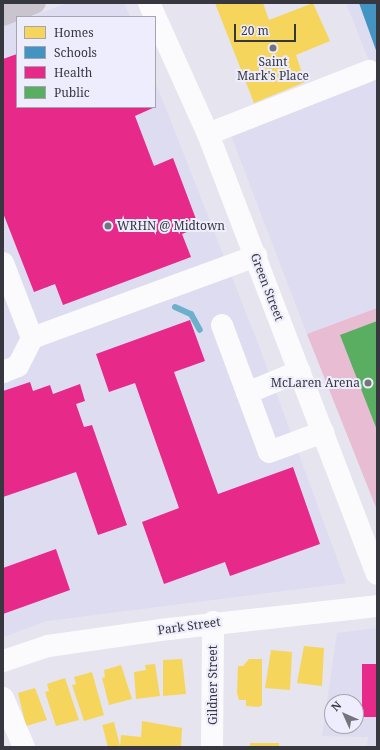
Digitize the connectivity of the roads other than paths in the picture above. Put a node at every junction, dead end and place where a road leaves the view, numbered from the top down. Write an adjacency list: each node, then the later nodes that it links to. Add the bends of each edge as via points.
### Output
1 (35, 3): 3 (main road)
2 (149, 3): 4 (street, Green Street)
3 (3, 15)
4 (155, 16)
5 (156, 19): 7 (street, Green Street)
6 (369, 71): 7 (street)
7 (208, 134): 8 (street, Green Street)
8 (256, 256): 11 (street); 13 (street, Green Street)
9 (3, 263): 11 (street)
10 (222, 325): 14 (street)
11 (32, 338): 12 (street, via 18,366)
12 (3, 372)
13 (300, 372): 14 (street); 15 (street, Green Street)
14 (247, 393): 15 (street, via 269,452)
15 (323, 432): 16 (street, Green Street)
16 (377, 574)
17 (377, 606): 18 (street, Park Street)
18 (213, 622): 19 (street, Park Street, via 48,646); 22 (street, Gildner Street)
19 (3, 661)
20 (3, 698): 21 (street)
21 (24, 747)
22 (212, 747)

